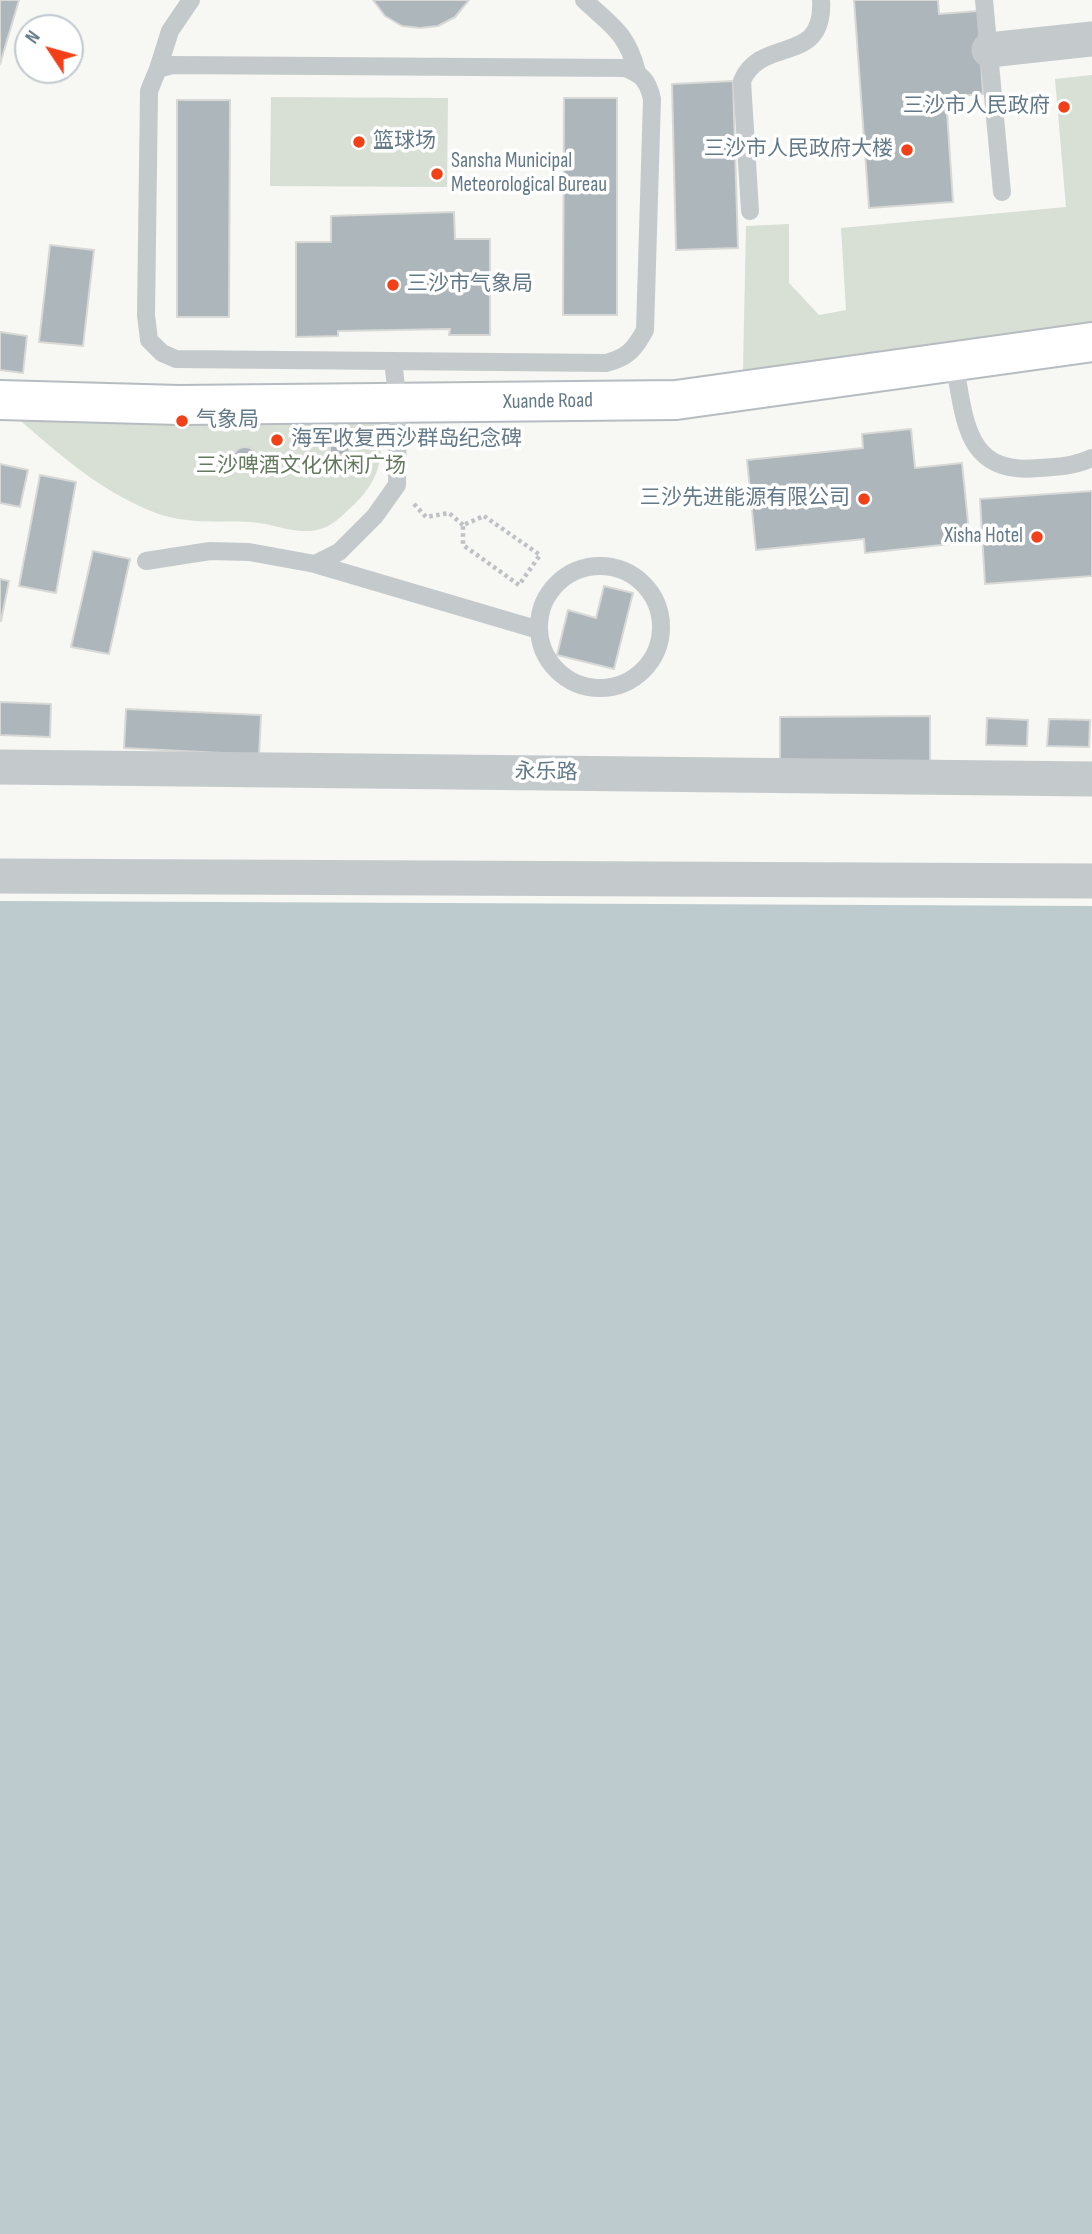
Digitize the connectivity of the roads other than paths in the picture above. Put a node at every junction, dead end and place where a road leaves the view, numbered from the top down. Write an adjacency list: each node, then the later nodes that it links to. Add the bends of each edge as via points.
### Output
1 (191, 0): 7 (lane, via 170,31)
2 (584, 0): 8 (lane, via 625,38)
3 (821, 0): 10 (lane, via 818,31 808,41 758,61 747,69 742,81)
4 (984, 0): 6 (lane)
5 (1092, 39): 6 (street)
6 (989, 50): 9 (lane)
7 (158, 69): 8 (lane, via 172,65 625,68); 12 (lane, via 149,91 149,340 176,359)
8 (637, 72): 12 (lane, via 645,78 652,99 645,330 636,348 606,363)
9 (1002, 192)
10 (750, 211)
11 (1092, 342): 13 (street, Xuande Road)
12 (393, 361): 15 (lane)
13 (954, 362): 15 (street, Xuande Road, via 676,400); 16 (lane, via 969,434 981,452 1000,467 1019,470 1075,465)
14 (0, 400): 15 (street, Xuande Road, via 179,405)
15 (398, 403): 18 (lane, via 397,485 375,516 339,552)
16 (1092, 458)
17 (146, 561): 18 (lane, via 210,551 249,552)
18 (315, 564): 19 (lane)
19 (539, 630): 19 (lane, via 549,593 579,569 599,565 635,576 650,590 663,626 660,645 638,676 602,690 566,679 552,666 542,649)
20 (0, 767): 21 (street, 永乐路)
21 (1092, 779)
22 (0, 876): 23 (street)
23 (1092, 881)

